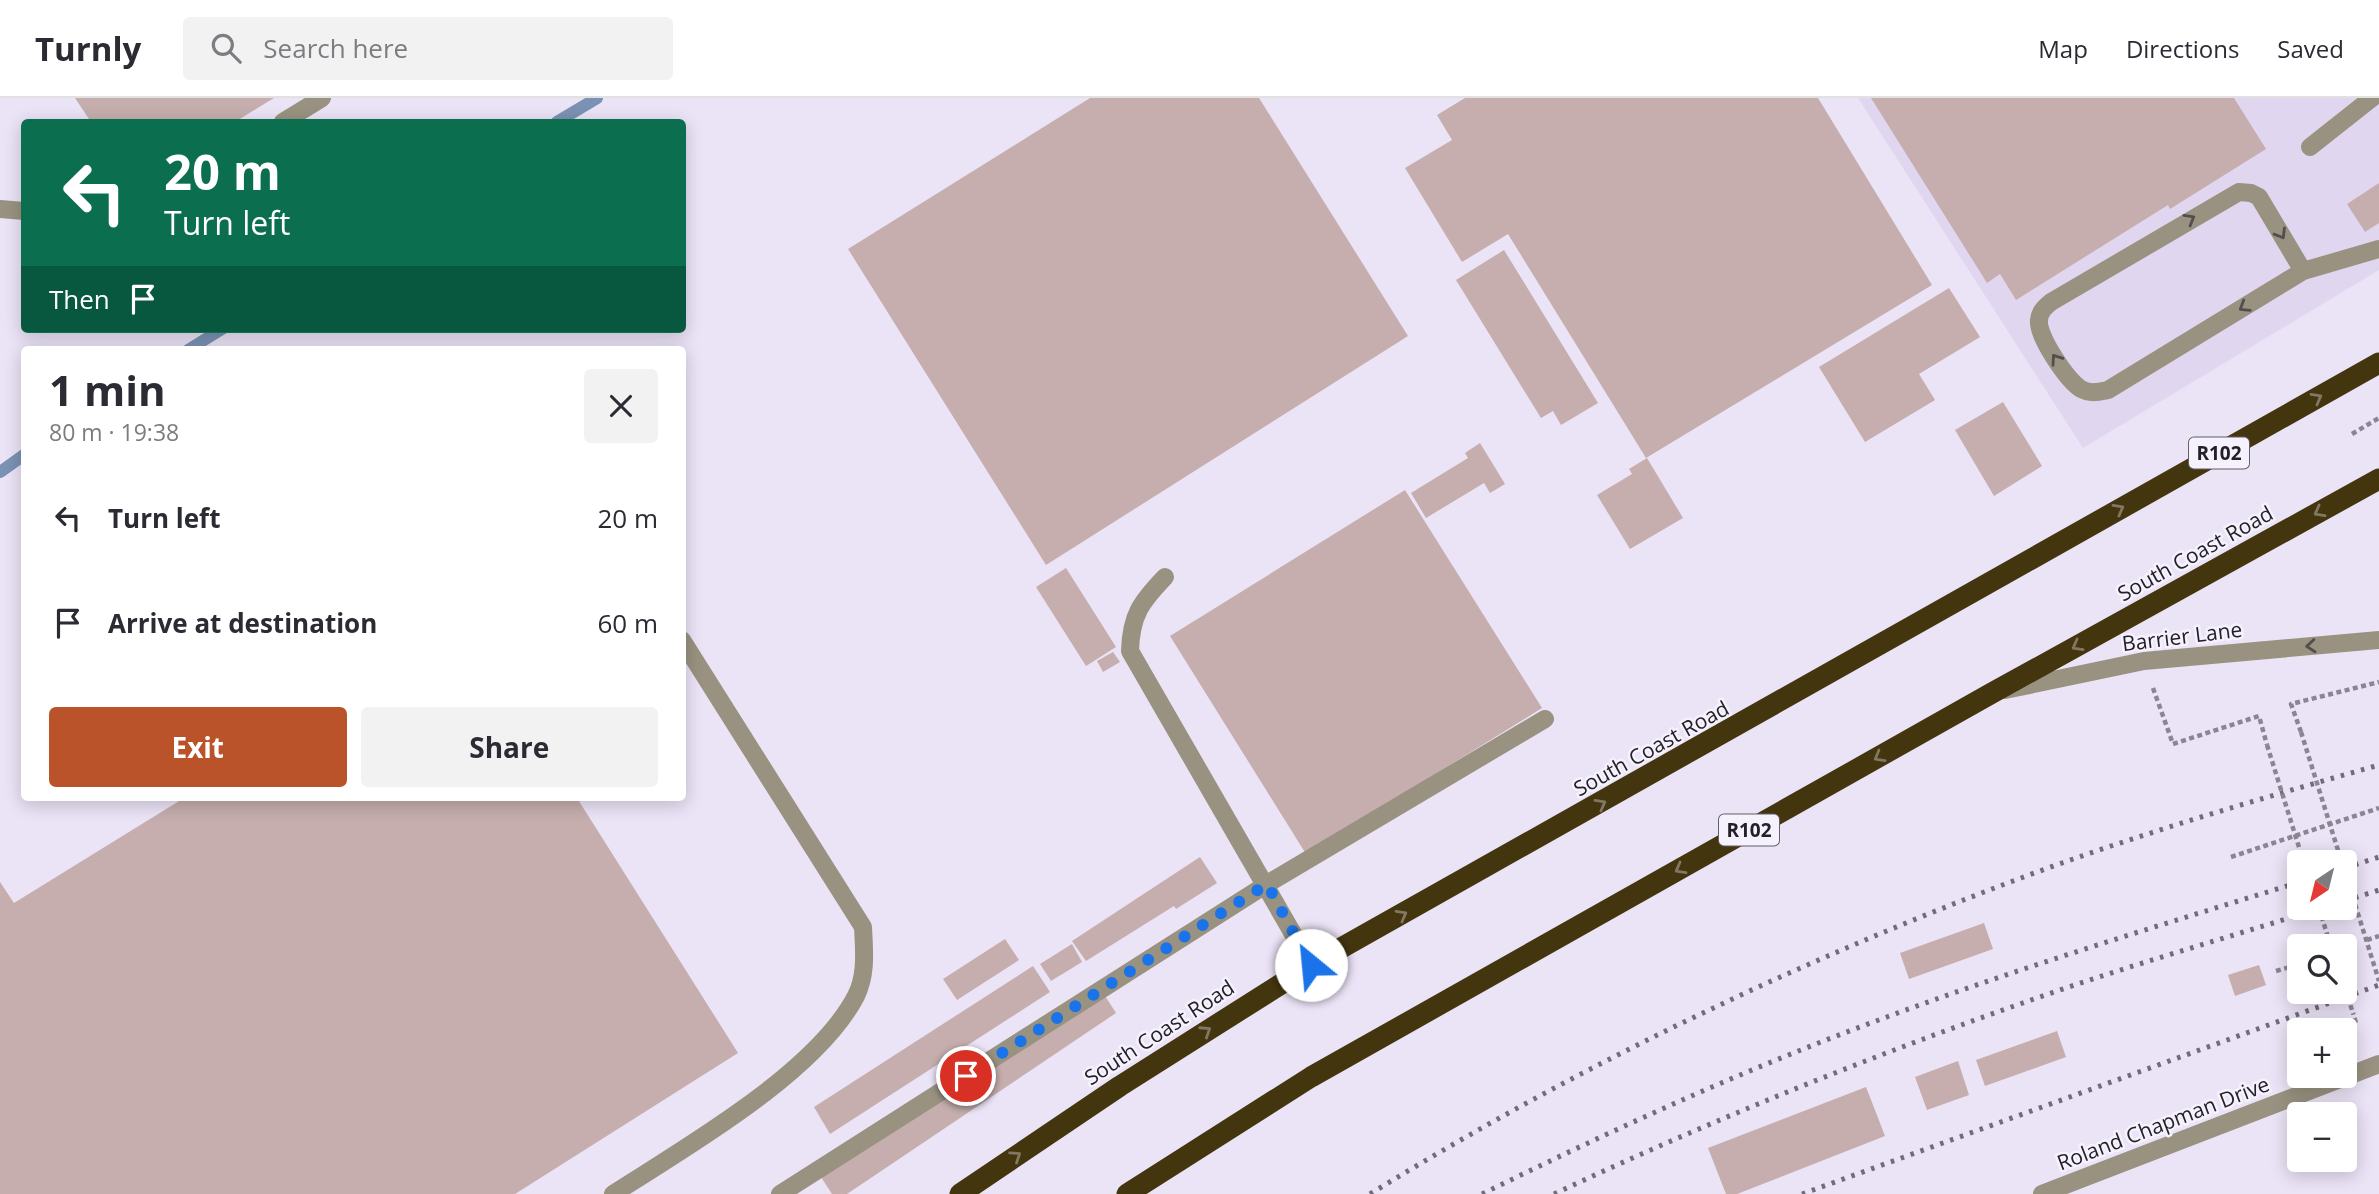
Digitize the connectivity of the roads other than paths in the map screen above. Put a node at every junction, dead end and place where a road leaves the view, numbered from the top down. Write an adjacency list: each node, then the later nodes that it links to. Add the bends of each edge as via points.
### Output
1 (322, 98): 3 (street)
2 (2372, 98): 4 (street)
3 (287, 119)
4 (2310, 147)
5 (0, 209): 6 (street)
6 (21, 211)
7 (2379, 249): 8 (street)
8 (2303, 271): 8 (street, one-way to 8, via 2108,390 2092,393 2079,388 2056,360 2038,322 2051,302 2239,192 2259,197)
9 (2379, 363): 17 (highway, South Coast Road / R102, one-way to 9)
10 (2379, 480): 14 (highway, South Coast Road / R102, one-way to 14)
11 (1165, 577): 16 (street, via 1143,601 1131,626 1130,650)
12 (2379, 640): 14 (street, Barrier Lane, one-way to 14, via 2144,661)
13 (686, 646): 19 (street, via 863,928 865,964 857,995 814,1049 776,1083)
14 (1992, 693): 22 (highway, South Coast Road / R102, one-way to 22, via 1311,1077)
15 (1545, 719): 16 (street)
16 (1267, 884): 17 (street); 20 (street)
17 (1311, 965): 21 (highway, South Coast Road / R102, one-way to 17)
18 (2379, 1064): 23 (street, Roland Chapman Drive)
19 (614, 1194)
20 (780, 1194)
21 (960, 1194)
22 (1127, 1194)
23 (2042, 1194)

